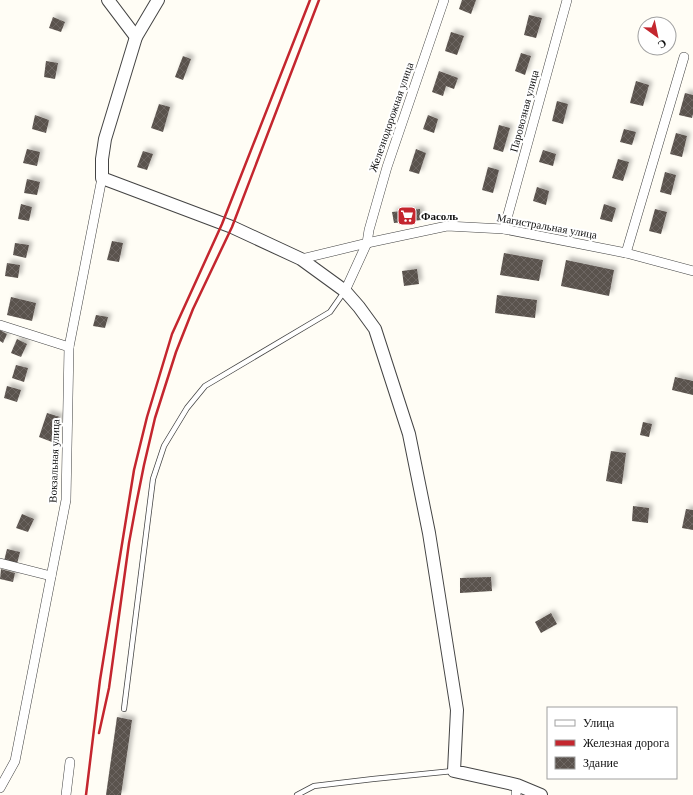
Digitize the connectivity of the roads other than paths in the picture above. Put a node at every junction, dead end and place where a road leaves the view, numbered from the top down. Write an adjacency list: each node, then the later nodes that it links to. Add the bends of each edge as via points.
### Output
1 (108, 0): 5 (street)
2 (158, 0): 5 (street)
3 (444, 0): 9 (street, Железнодорожная улица, via 387,167)
4 (567, 0): 8 (street, Паровозная улица)
5 (136, 37): 7 (street, via 105,139)
6 (684, 57): 10 (street)
7 (102, 178): 11 (street, via 227,226); 15 (street, Вокзальная улица)
8 (504, 229): 9 (street, Магистральная улица, via 447,226); 10 (street, Магистральная улица)
9 (367, 243): 11 (street, Магистральная улица); 13 (street, Железнодорожная улица)
10 (626, 253): 12 (street, Магистральная улица)
11 (301, 259): 13 (street)
12 (693, 271)
13 (345, 291): 18 (lane, via 330,312 205,386 187,408 164,446 153,479); 20 (street, via 375,330 409,434 429,533 458,710)
14 (0, 325): 15 (street)
15 (69, 347): 17 (street, Вокзальная улица, via 66,500)
16 (0, 563): 17 (street)
17 (51, 576): 21 (street, Вокзальная улица, via 15,761)
18 (124, 709)
19 (70, 762): 23 (street)
20 (454, 771): 22 (street); 24 (lane, via 314,786)
21 (0, 788)
22 (516, 790): 25 (street)
23 (66, 795)
24 (297, 795)
25 (541, 795)

